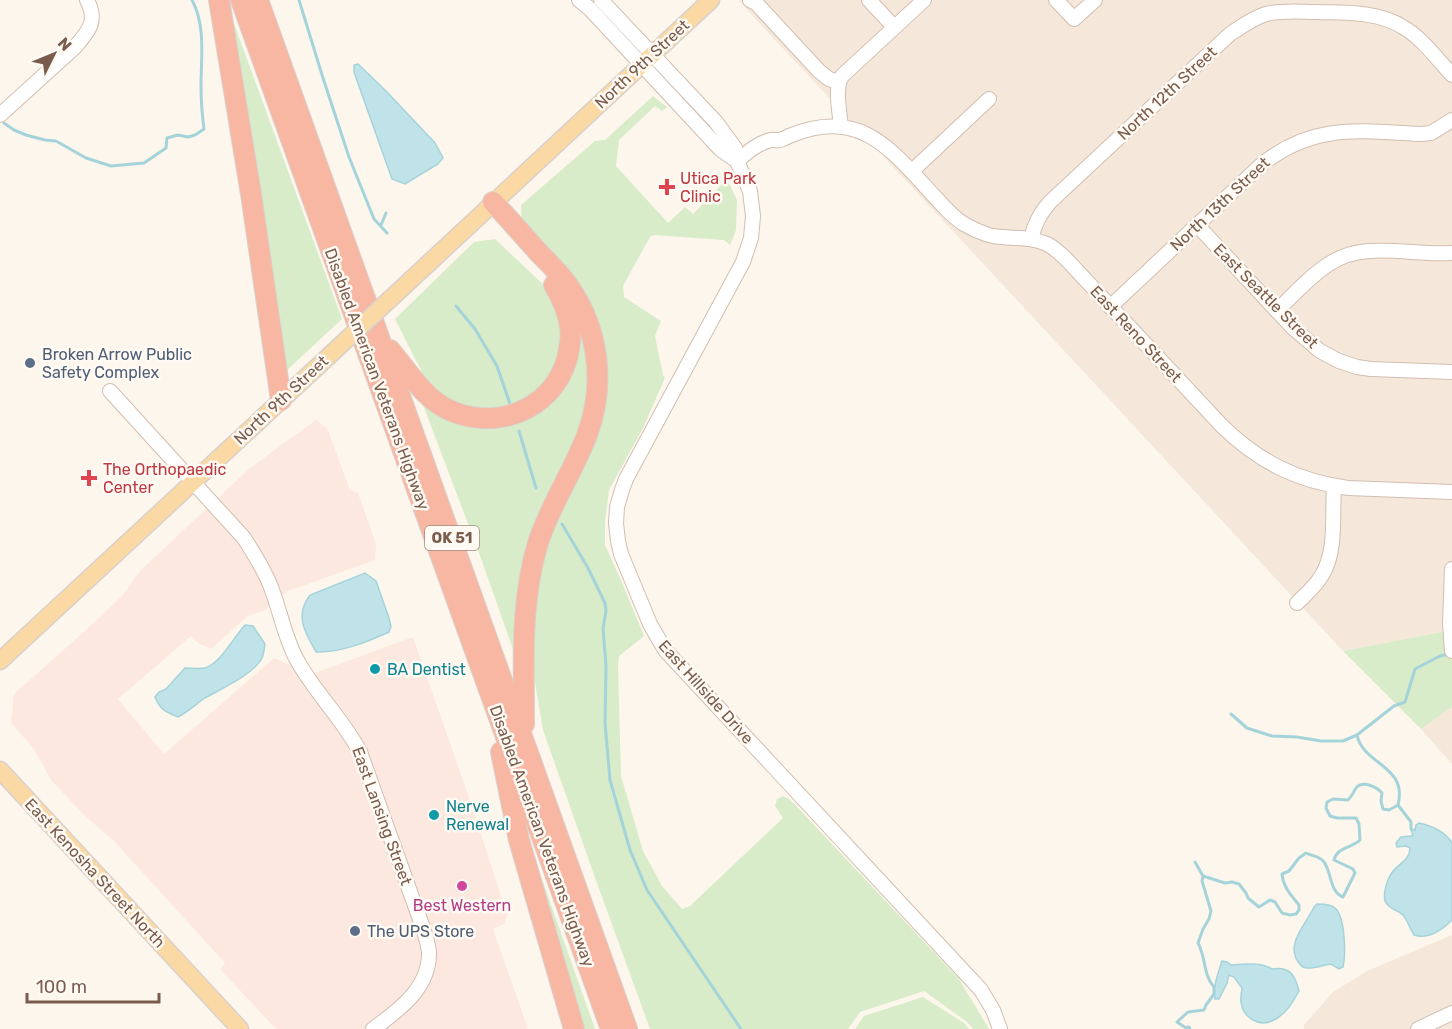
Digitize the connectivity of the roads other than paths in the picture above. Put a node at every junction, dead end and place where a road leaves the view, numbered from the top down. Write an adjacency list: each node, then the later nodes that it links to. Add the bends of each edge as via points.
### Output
1 (87, 0): 19 (street, via 93,14 85,36)
2 (219, 0): 33 (highway)
3 (241, 0): 41 (highway, Disabled American Veterans Highway / OK 51)
4 (258, 0): 30 (highway, Disabled American Veterans Highway / OK 51)
5 (579, 0): 15 (street, East Hillside Drive)
6 (601, 0): 15 (street, East Hillside Drive)
7 (711, 0): 15 (main road, North 9th Street)
8 (869, 0): 14 (street)
9 (924, 0): 14 (street)
10 (1056, 0): 11 (street, via 1074,19)
11 (1095, 0)
12 (754, 1): 17 (street, via 819,71)
13 (1328, 6): 16 (street, North 12th Street, via 1392,21 1423,44); 26 (street, North 12th Street, via 1267,14 1230,34 1050,202)
14 (894, 27): 17 (street)
15 (647, 59): 22 (street, East Hillside Drive, via 721,150); 24 (main road, North 9th Street)
16 (1452, 75)
17 (839, 82): 21 (street)
18 (989, 99): 23 (street)
19 (0, 115)
20 (1452, 120): 25 (street, North 13th Street, via 1431,133 1328,133 1295,144 1261,165)
21 (841, 127): 22 (street, via 820,127 771,140 750,149); 23 (street, East Reno Street, via 876,139)
22 (737, 161): 51 (street, East Hillside Drive, via 750,191 753,210 748,250 622,490 616,523 621,554 665,650 981,990)
23 (912, 171): 26 (street, East Reno Street, via 963,224 994,236)
24 (488, 207): 30 (highway, via 555,287 568,315 569,350 549,391 529,407 507,417 468,417 448,410 428,395); 33 (main road, North 9th Street, bridge); 42 (highway, via 555,270 574,295 589,325 598,366 591,423 534,558 523,640)
25 (1197, 225): 28 (street, North 13th Street); 29 (street, East Seattle Street)
26 (1031, 239): 28 (street, East Reno Street, via 1057,251)
27 (1452, 253): 29 (street, via 1363,251 1346,255 1319,271)
28 (1110, 307): 35 (street, East Reno Street, via 1236,440 1286,472)
29 (1277, 311): 31 (street, East Seattle Street, via 1310,344 1339,361 1371,369)
30 (381, 338): 42 (highway, Disabled American Veterans Highway / OK 51)
31 (1452, 372)
32 (110, 391): 34 (street, East Lansing Street)
33 (281, 400): 34 (main road, North 9th Street)
34 (193, 482): 40 (main road, North 9th Street); 47 (street, East Lansing Street, via 255,555 272,588 286,637 298,662 360,752 426,938 429,952 425,976 405,1003)
35 (1334, 486): 36 (street, East Reno Street); 38 (street, via 1328,564 1322,577)
36 (1452, 492)
37 (1452, 569): 39 (street)
38 (1297, 603)
39 (1451, 649)
40 (0, 661)
41 (486, 682): 48 (highway, via 519,840); 49 (highway, Disabled American Veterans Highway / OK 51)
42 (524, 738): 50 (highway, Disabled American Veterans Highway / OK 51)
43 (0, 770): 46 (main road, East Kenosha Street North)
44 (1452, 1013): 45 (street)
45 (1435, 1025): 52 (street)
46 (240, 1029)
47 (374, 1029)
48 (574, 1029)
49 (610, 1029)
50 (627, 1029)
51 (1000, 1029)
52 (1418, 1029)

